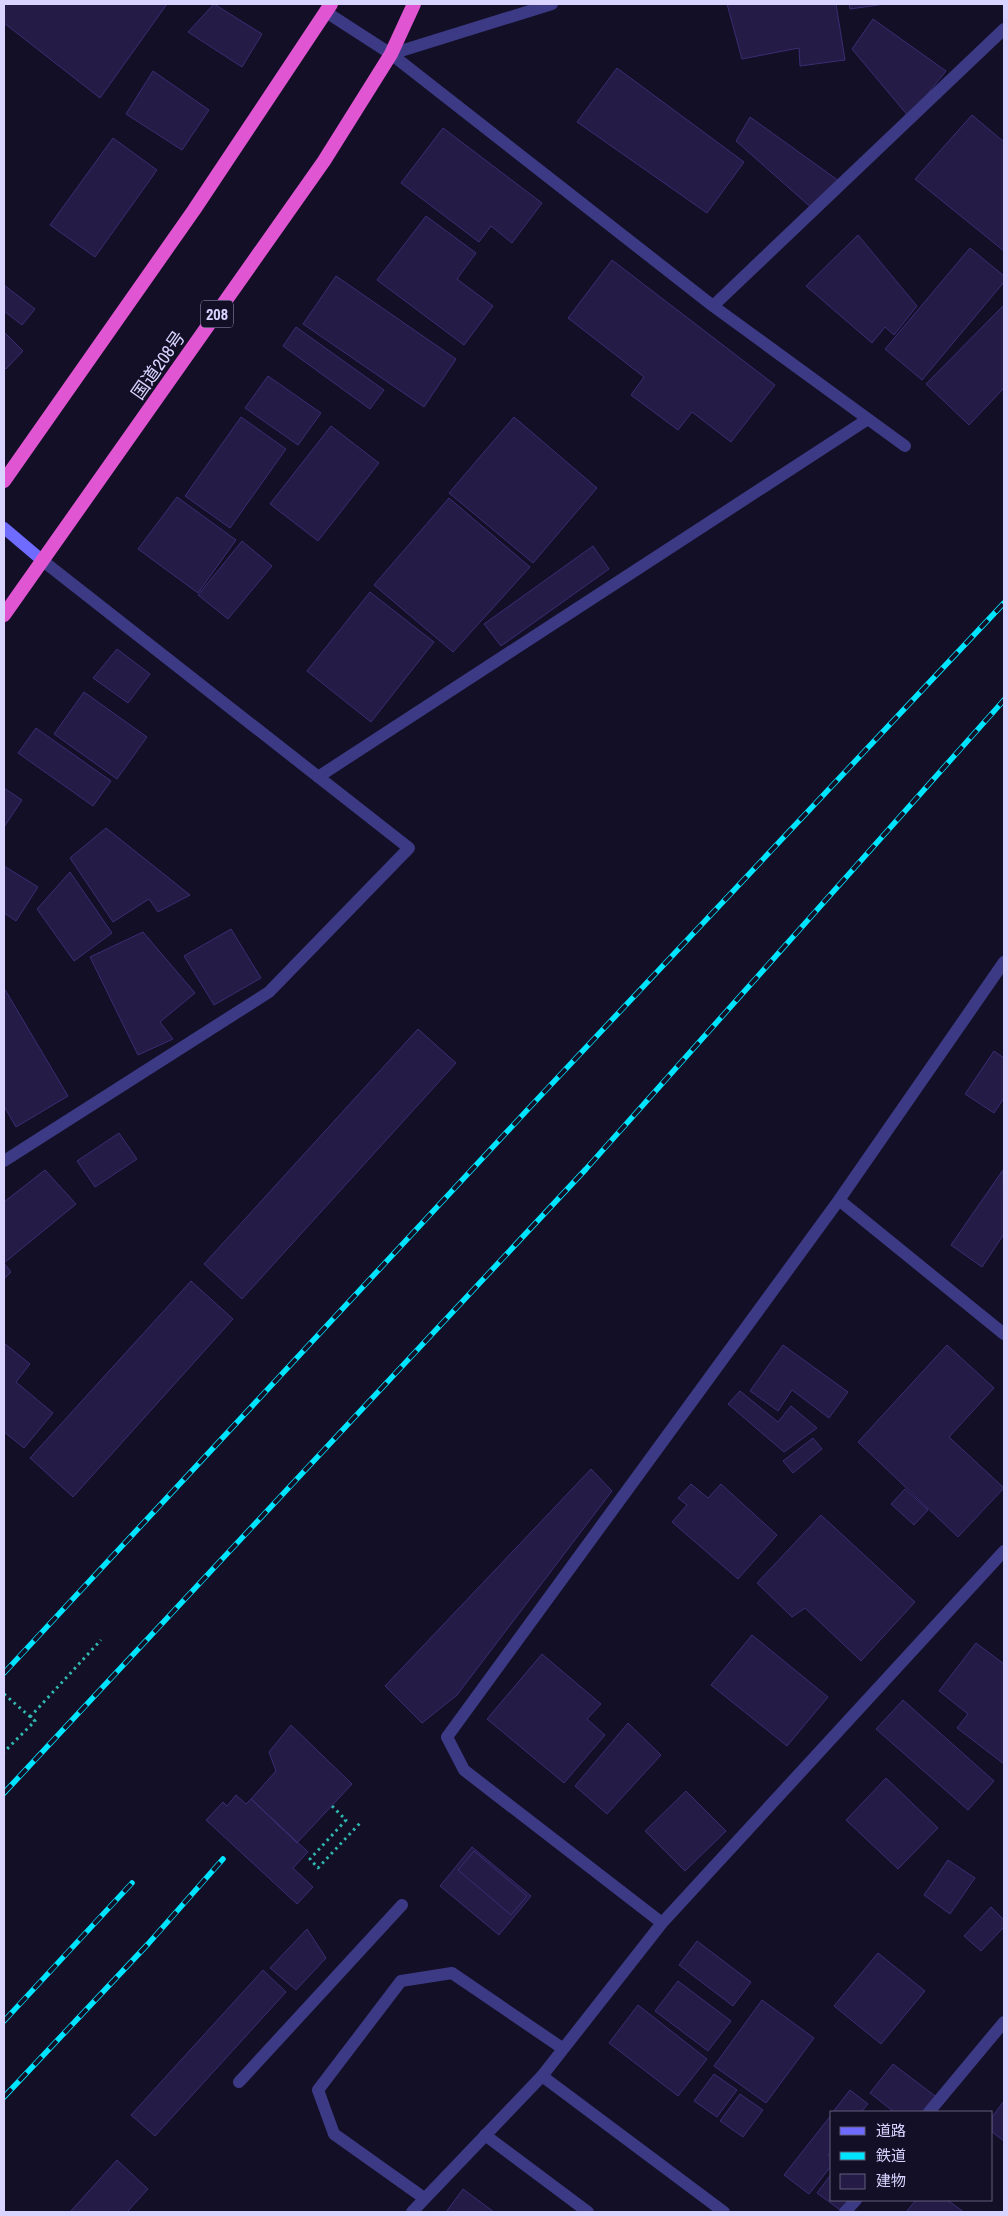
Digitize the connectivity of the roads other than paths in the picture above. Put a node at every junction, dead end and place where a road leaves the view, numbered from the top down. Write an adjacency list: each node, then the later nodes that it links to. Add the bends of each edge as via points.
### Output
1 (414, 4): 5 (highway, 国道208号 / 208)
2 (552, 4): 5 (street)
3 (328, 8): 5 (street); 9 (highway, via 194,210)
4 (1004, 30): 6 (street)
5 (391, 54): 6 (street); 11 (highway, 国道208号 / 208, via 324,161)
6 (713, 306): 7 (street)
7 (868, 419): 8 (street); 13 (street)
8 (905, 446)
9 (4, 481)
10 (4, 528): 11 (main road)
11 (43, 561): 12 (highway, 国道208号 / 208); 13 (street)
12 (4, 615)
13 (318, 777): 15 (street, via 409,848 269,992)
14 (1004, 962): 16 (street)
15 (4, 1161)
16 (839, 1200): 17 (street); 20 (street, via 447,1737 464,1770)
17 (1004, 1334)
18 (1004, 1551): 20 (street)
19 (402, 1905): 24 (street)
20 (662, 1923): 22 (street)
21 (1004, 2022): 25 (street)
22 (562, 2048): 23 (street); 27 (street, via 452,1974 401,1981 318,2090 334,2134)
23 (542, 2076): 26 (street); 31 (street)
24 (238, 2082)
25 (930, 2111)
26 (485, 2135): 27 (street); 30 (street)
27 (424, 2198): 29 (street)
28 (855, 2201): 32 (street)
29 (412, 2212)
30 (588, 2212)
31 (724, 2212)
32 (845, 2212)

